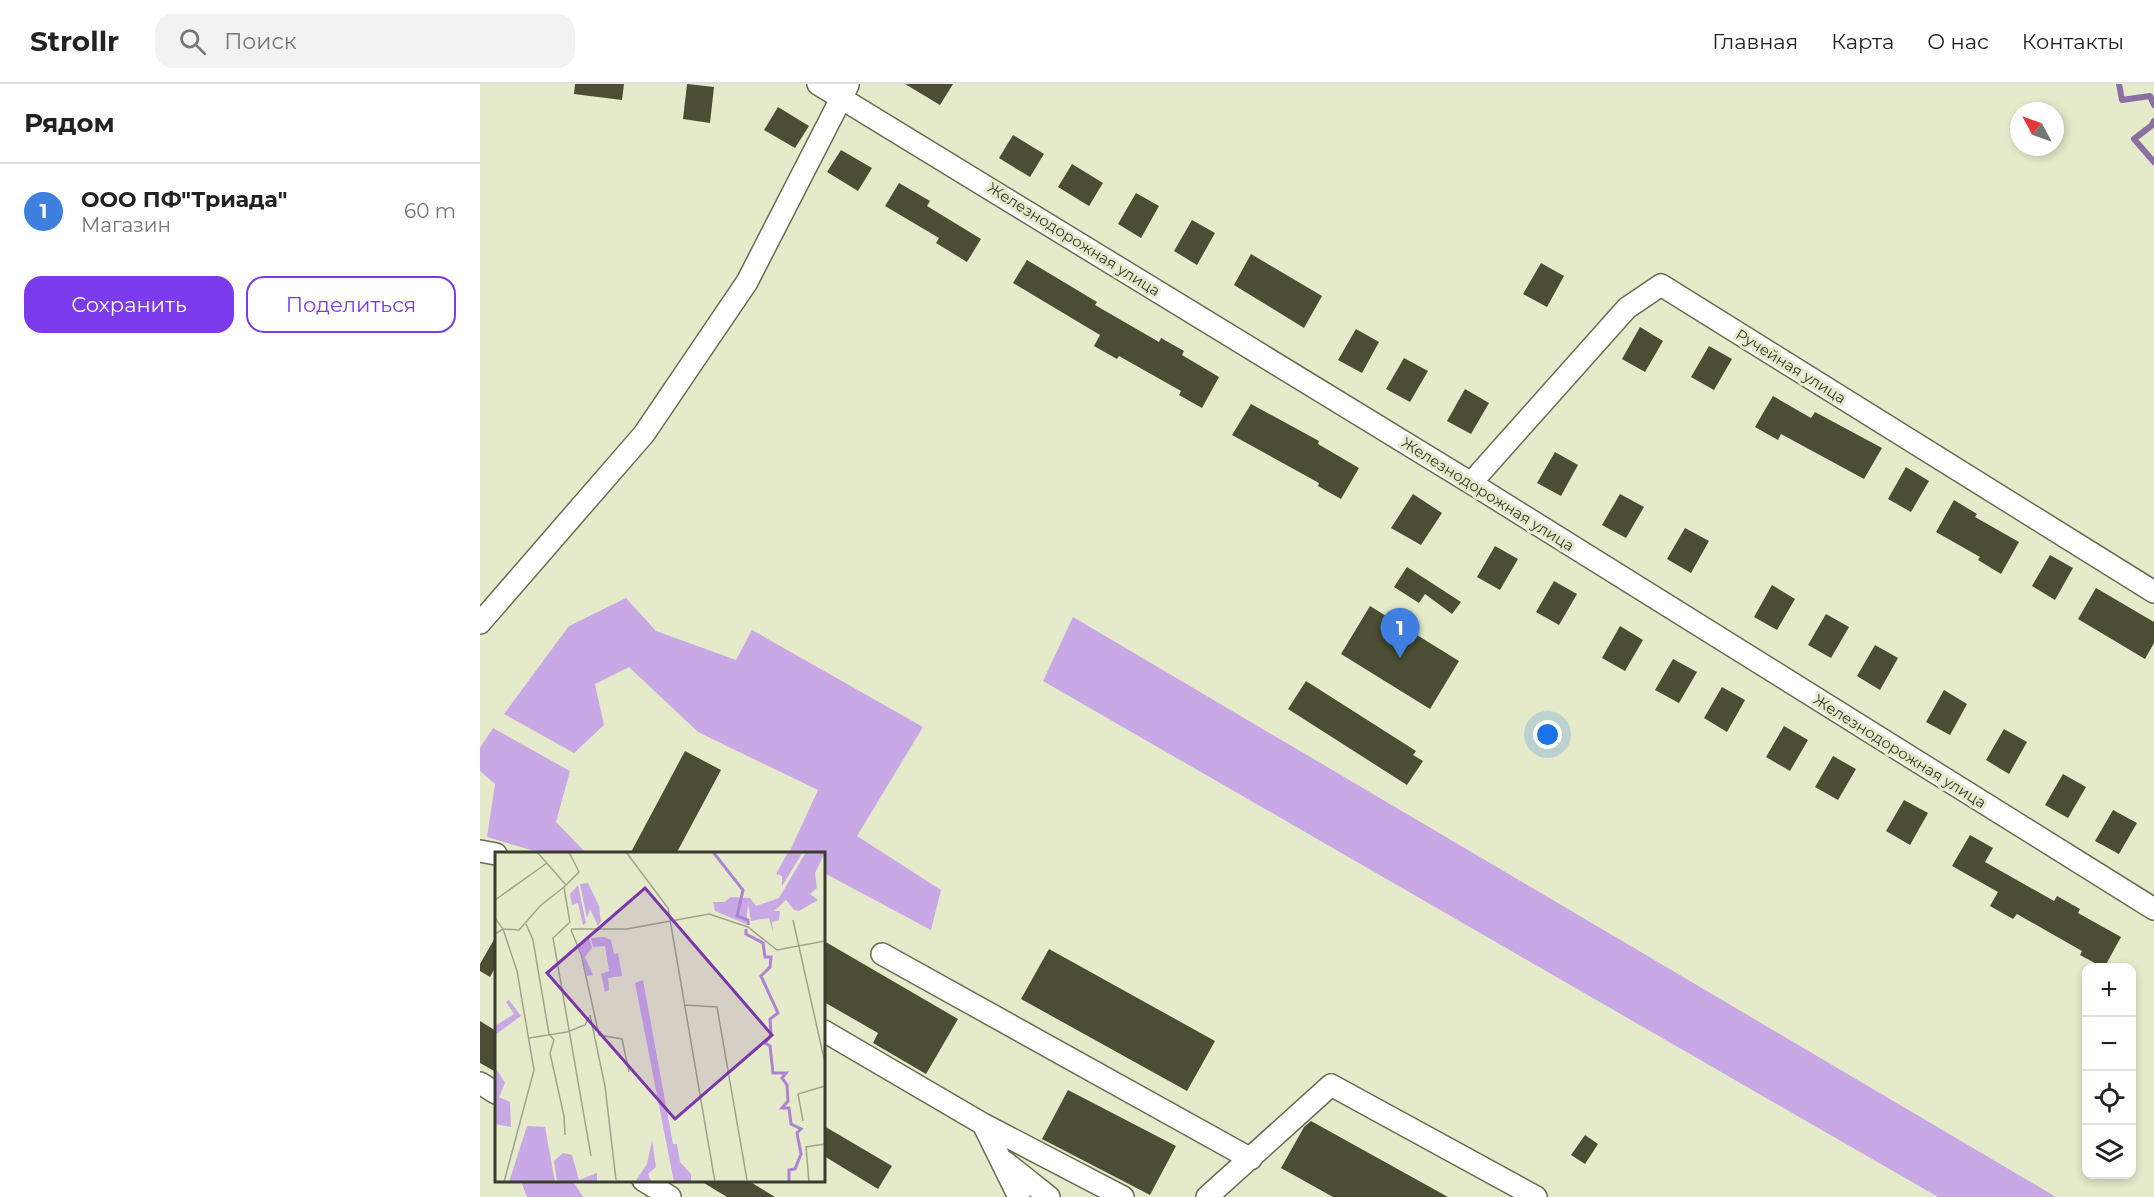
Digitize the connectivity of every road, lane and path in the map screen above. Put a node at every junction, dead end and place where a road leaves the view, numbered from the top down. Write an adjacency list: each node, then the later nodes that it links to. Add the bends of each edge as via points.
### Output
1 (818, 84): 2 (street, Железнодорожная улица)
2 (845, 91): 3 (street, Железнодорожная улица); 5 (street, via 747,282 644,434)
3 (1471, 483): 4 (street, Ручейная улица, via 1627,308 1661,285); 8 (street, Железнодорожная улица)
4 (2154, 592)
5 (480, 623)
6 (480, 851): 7 (street)
7 (495, 854)
8 (2154, 909)
9 (882, 954): 15 (street)
10 (825, 1032): 13 (street)
11 (480, 1083): 12 (street)
12 (495, 1092)
13 (983, 1124): 14 (street); 20 (street)
14 (999, 1158): 18 (street); 19 (street)
15 (1251, 1159): 21 (street); 22 (street, via 1331,1085)
16 (646, 1182): 17 (street)
17 (670, 1197)
18 (1019, 1197)
19 (1049, 1197)
20 (1123, 1197)
21 (1207, 1197)
22 (1536, 1197)

